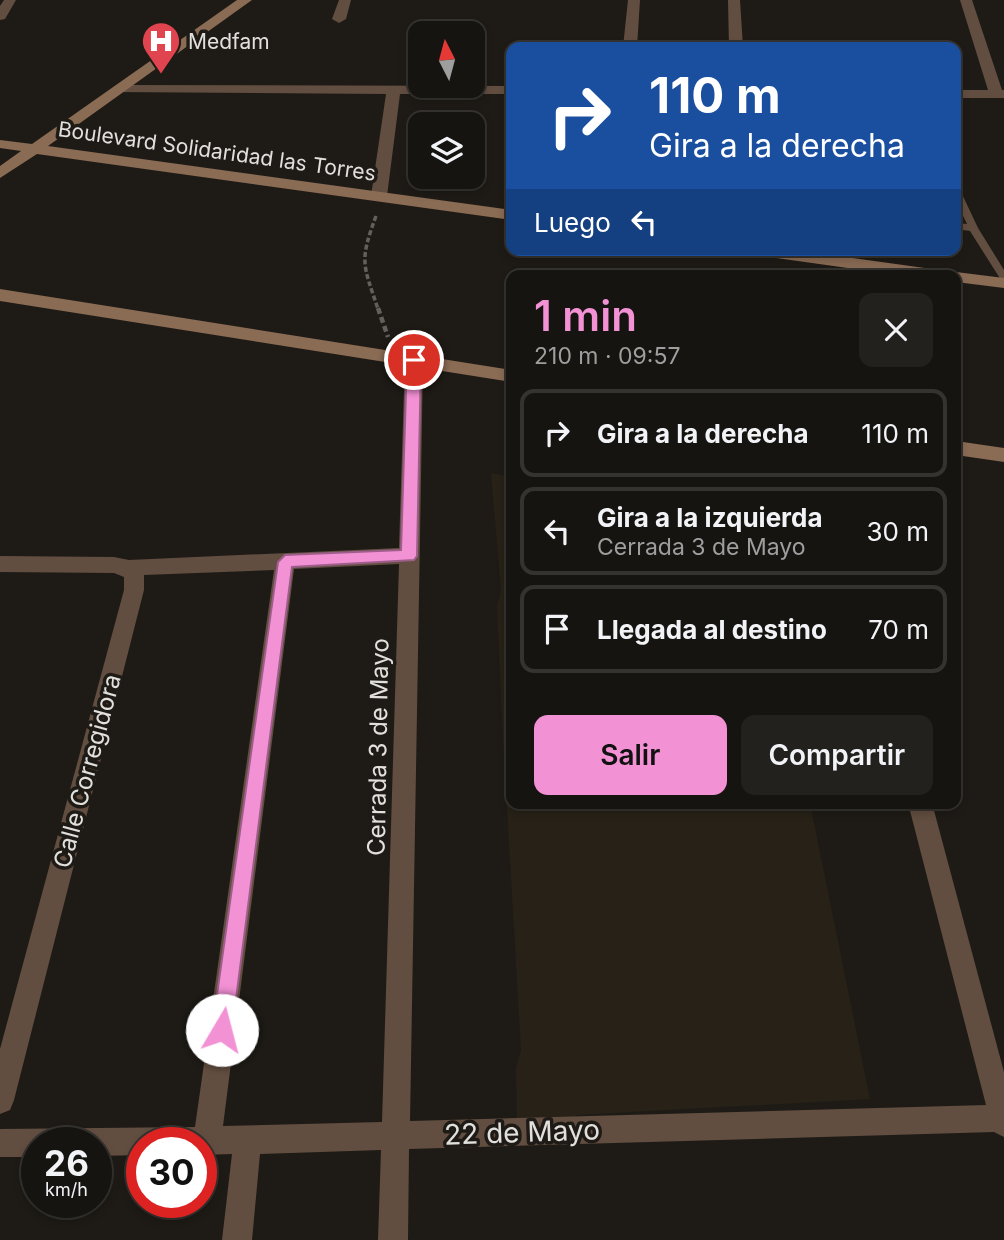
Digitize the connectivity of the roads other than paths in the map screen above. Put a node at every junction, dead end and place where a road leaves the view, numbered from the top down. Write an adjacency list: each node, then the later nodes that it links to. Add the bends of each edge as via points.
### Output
1 (10, 0): 7 (street)
2 (246, 0): 11 (main road)
3 (345, 0): 8 (street)
4 (634, 0): 9 (street)
5 (734, 0): 10 (street)
6 (966, 0): 15 (street)
7 (0, 16)
8 (340, 19)
9 (630, 42)
10 (736, 42)
11 (119, 89): 13 (street); 17 (main road)
12 (506, 90): 13 (street)
13 (394, 91): 19 (street)
14 (961, 94): 15 (street)
15 (1000, 94)
16 (0, 144): 17 (main road, Boulevard Solidaridad las Torres)
17 (34, 149): 18 (main road); 19 (main road, Boulevard Solidaridad las Torres)
18 (0, 173)
19 (381, 196): 21 (main road, Boulevard Solidaridad las Torres)
20 (961, 203): 23 (lane)
21 (506, 214)
22 (961, 227): 23 (lane)
23 (973, 228): 27 (lane)
24 (825, 256): 25 (main road)
25 (909, 270)
26 (961, 277): 27 (main road)
27 (1004, 281)
28 (0, 295): 29 (main road)
29 (414, 360): 30 (main road); 33 (street, Cerrada 3 de Mayo)
30 (506, 375)
31 (961, 450): 32 (main road)
32 (1004, 455)
33 (409, 556): 34 (street); 41 (street, Cerrada 3 de Mayo)
34 (285, 562): 36 (street); 40 (street)
35 (0, 564): 36 (street, via 81,563)
36 (129, 568): 38 (street, Calle Corregidora, via 134,590)
37 (922, 809): 39 (street)
38 (0, 1101)
39 (1004, 1120): 41 (street, 22 de Mayo)
40 (209, 1127)
41 (394, 1136): 43 (street, 22 de Mayo); 47 (street, Cerrada 3 de Mayo)
42 (217, 1140): 43 (street, 22 de Mayo)
43 (247, 1140): 46 (street)
44 (0, 1143): 45 (street, 22 de Mayo)
45 (21, 1143)
46 (237, 1240)
47 (393, 1240)

